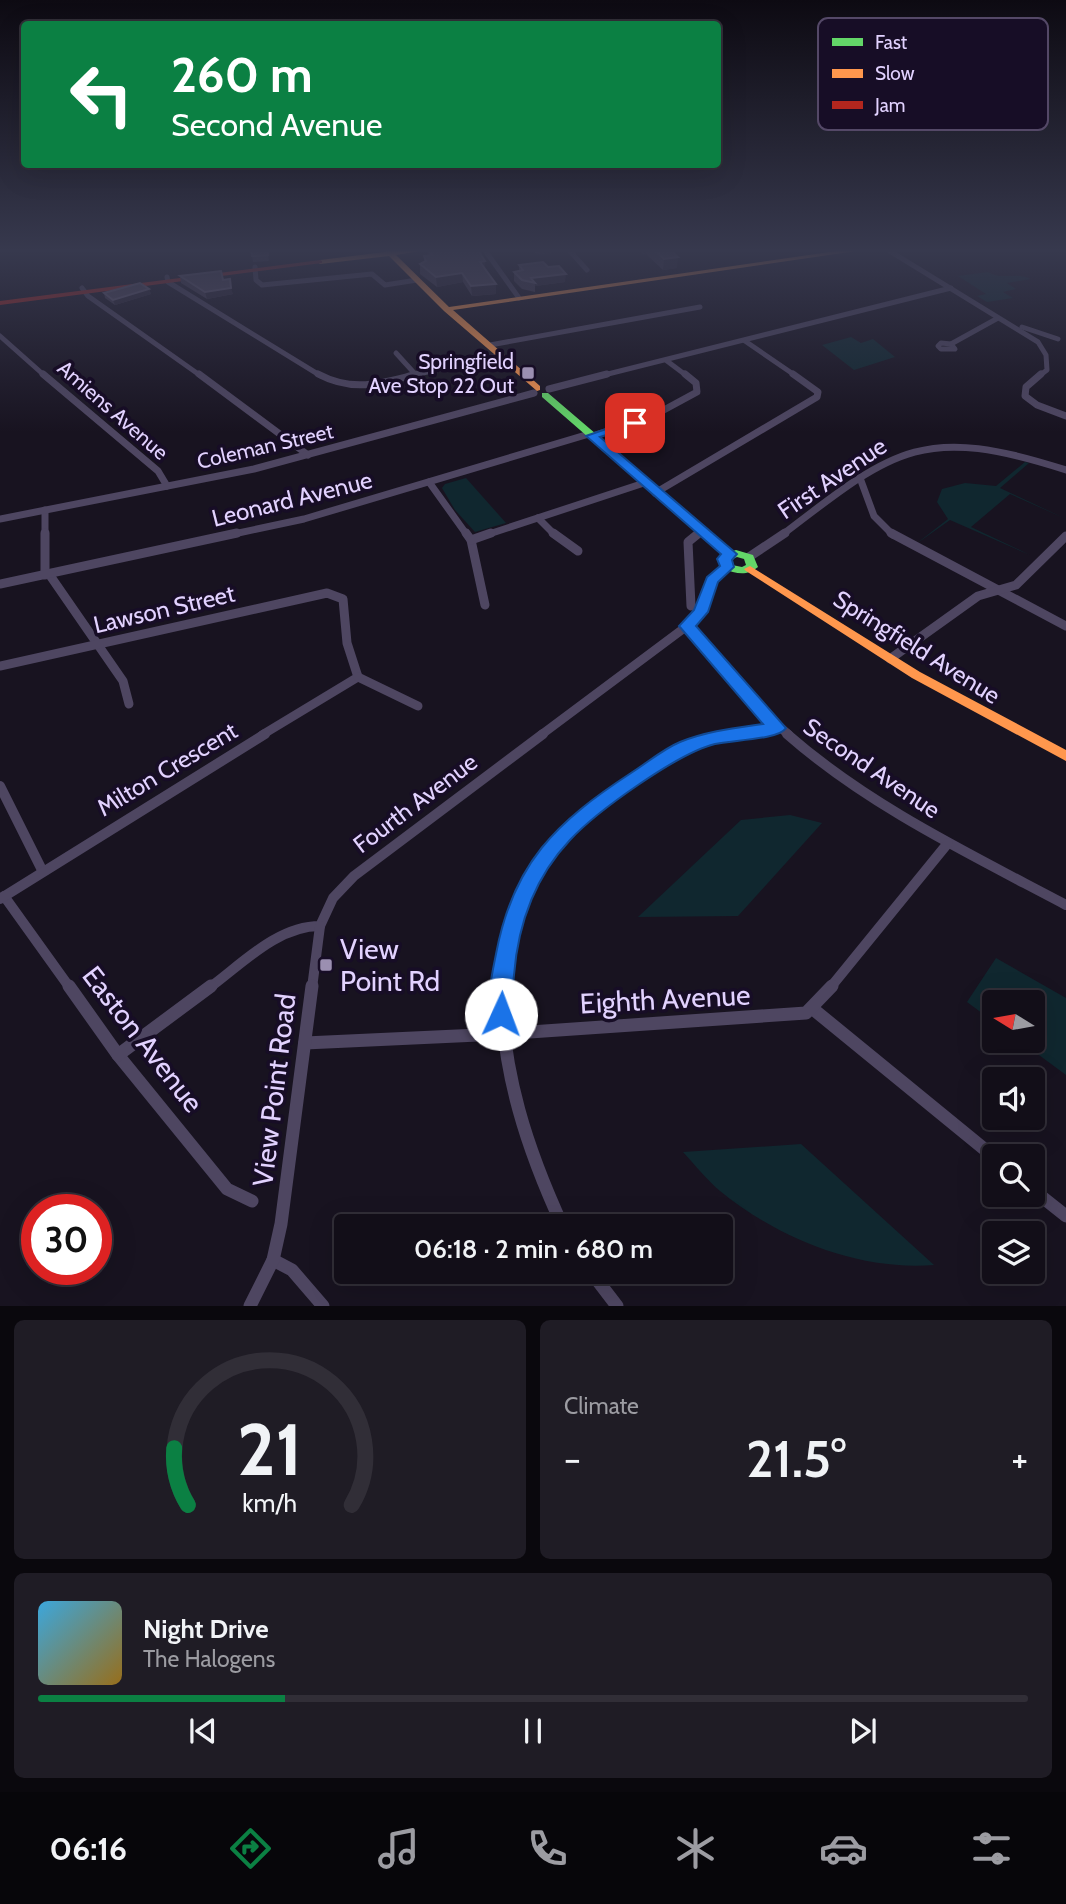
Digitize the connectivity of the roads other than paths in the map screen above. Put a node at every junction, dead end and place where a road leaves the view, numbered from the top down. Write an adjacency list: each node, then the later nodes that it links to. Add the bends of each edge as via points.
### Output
1 (112, 310): 22 (street)
2 (216, 310): 18 (street, via 333,383 365,386)
3 (448, 310): 14 (street)
4 (684, 310): 14 (street)
5 (866, 310): 11 (street, Coleman Street)
6 (986, 310): 7 (street)
7 (1001, 319): 9 (street); 10 (street); 13 (street)
8 (0, 336): 27 (street, Amiens Avenue, via 158,471)
9 (1033, 338): 10 (street); 20 (street, via 1044,351 1047,367 1025,389 1025,396)
10 (1058, 339): 12 (street)
11 (745, 341): 17 (street, Coleman Street); 28 (street, via 816,390 817,397)
12 (1066, 342)
13 (951, 344)
14 (490, 345): 16 (street)
15 (396, 353): 18 (street)
16 (500, 355): 18 (street); 19 (street)
17 (667, 361): 19 (street, Coleman Street); 21 (street, Leonard Avenue, via 696,383 697,392 649,418)
18 (416, 375)
19 (541, 391): 21 (street); 22 (street, Coleman Street)
20 (1066, 416)
21 (590, 435): 25 (street, Leonard Avenue); 26 (street)
22 (308, 455): 27 (street, Coleman Street)
23 (1066, 470): 24 (street, First Avenue, via 1013,455 941,447 897,455)
24 (860, 478): 37 (street, First Avenue); 40 (street, via 874,516 897,539)
25 (429, 482): 34 (street); 38 (street, Leonard Avenue, via 304,519)
26 (644, 482): 28 (street); 30 (street)
27 (167, 486): 29 (street, Coleman Street)
28 (655, 493): 32 (street)
29 (45, 510): 31 (street, Coleman Street); 38 (street)
30 (538, 518): 34 (street); 35 (street)
31 (0, 519)
32 (701, 532): 36 (street); 42 (street, via 688,542)
33 (1065, 538): 40 (street, via 1020,582)
34 (471, 540): 41 (street)
35 (578, 551)
36 (729, 561): 37 (street, via 739,571); 43 (street, Fourth Avenue, via 712,580 701,612)
37 (749, 563): 46 (street, Springfield Avenue)
38 (47, 574): 39 (street, Leonard Avenue); 45 (street)
39 (0, 584)
40 (998, 590): 44 (street); 46 (street, via 978,596)
41 (485, 606)
42 (691, 606)
43 (687, 626): 51 (street, Second Avenue); 58 (street, Fourth Avenue, via 370,863 328,901)
44 (1066, 626)
45 (97, 644): 47 (street, Lawson Street); 48 (street, Lawson Street, via 319,593 337,594 345,605 347,643); 49 (street, via 124,681)
46 (890, 659): 52 (street, Springfield Avenue)
47 (0, 666)
48 (358, 677): 50 (street); 55 (street, Milton Crescent)
49 (129, 704)
50 (418, 706)
51 (777, 728): 54 (street, Second Avenue, via 845,780); 60 (street, via 713,737 684,748 603,801 563,834 535,870 513,917 503,974)
52 (1066, 756)
53 (0, 786): 55 (street)
54 (948, 843): 57 (street, Second Avenue); 59 (street)
55 (43, 870): 56 (street, Milton Crescent)
56 (2, 898): 62 (street, Easton Avenue)
57 (1066, 905)
58 (320, 926): 61 (street, View Point Road); 62 (street, via 300,926 281,935)
59 (813, 1009): 60 (street, Eighth Avenue, via 791,1016); 63 (street)
60 (500, 1034): 61 (street, Eighth Avenue); 66 (street, via 516,1118)
61 (305, 1043): 68 (street, View Point Road)
62 (118, 1055): 65 (street, Easton Avenue, via 227,1189)
63 (982, 1147)
64 (1045, 1199): 67 (street)
65 (252, 1201)
66 (557, 1214)
67 (1066, 1216)
68 (273, 1260): 70 (street, View Point Road); 71 (street, via 292,1270)
69 (600, 1284): 72 (street)
70 (250, 1306)
71 (323, 1306)
72 (617, 1306)

